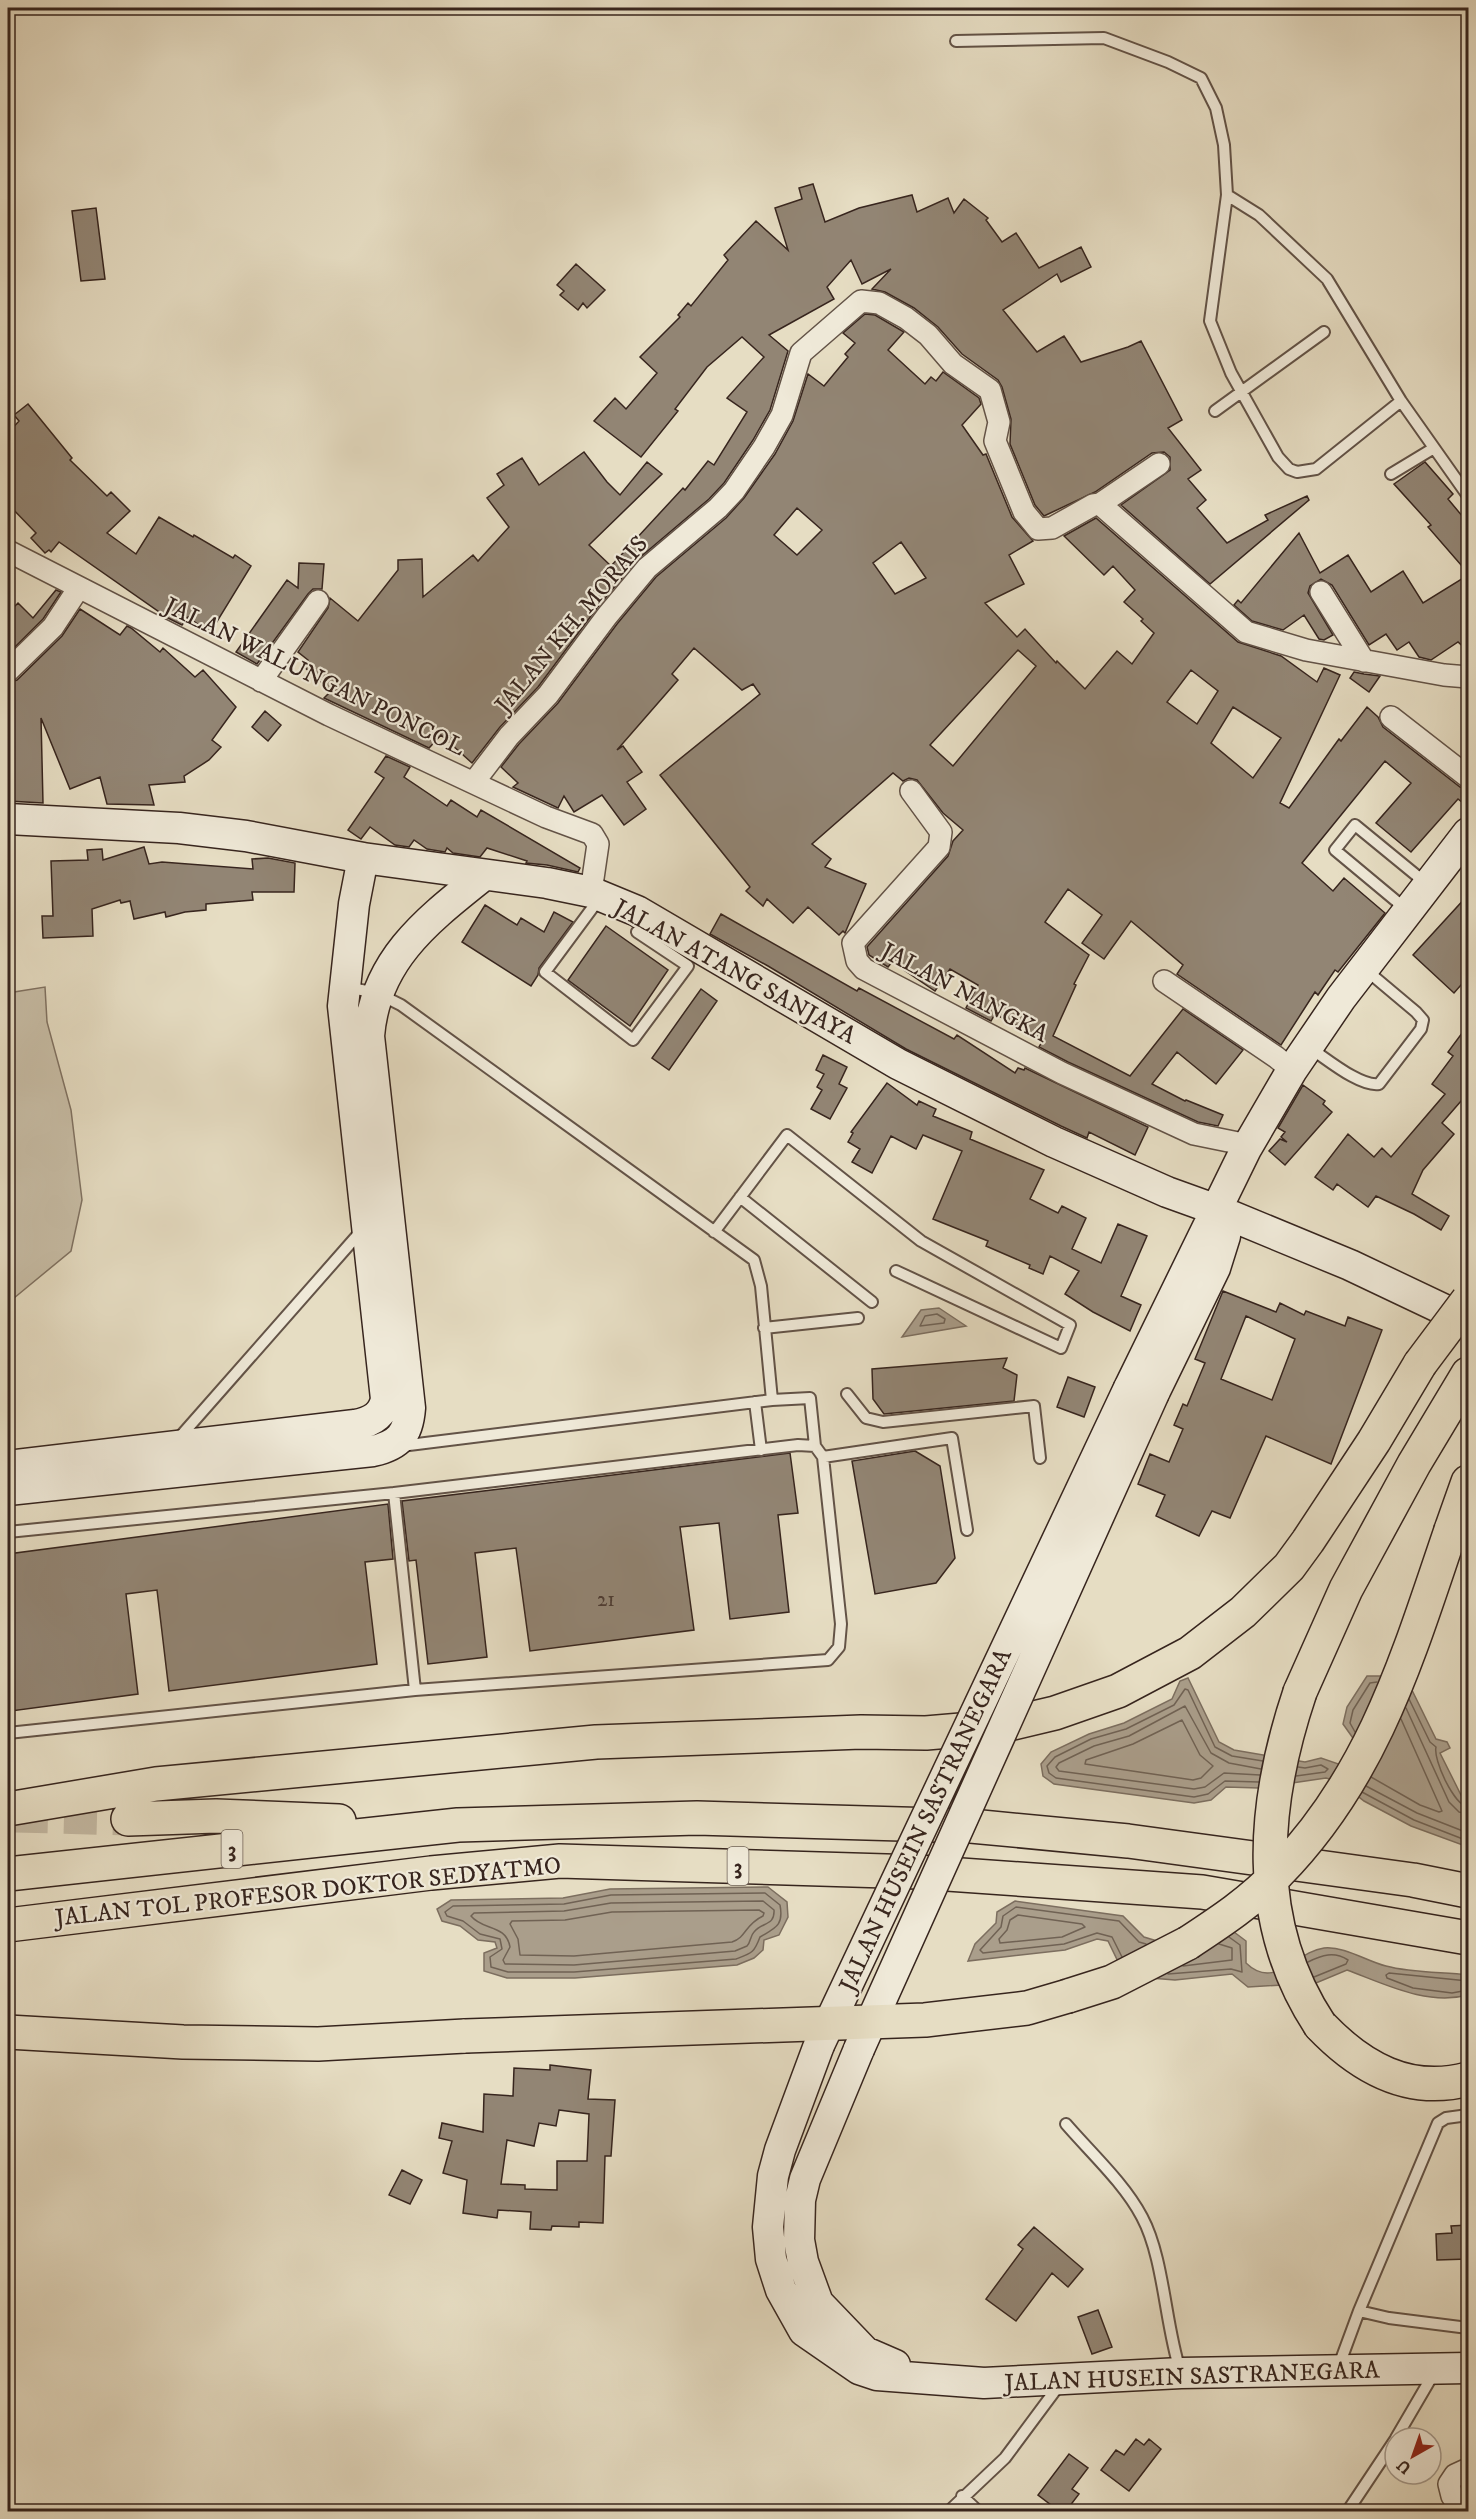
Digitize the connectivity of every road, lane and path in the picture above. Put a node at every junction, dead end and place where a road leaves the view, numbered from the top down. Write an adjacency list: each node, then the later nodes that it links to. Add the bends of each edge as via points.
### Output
1 (957, 41): 2 (lane, via 1104,38 1201,78 1215,108 1224,146)
2 (1227, 195): 4 (lane, via 1210,321); 5 (lane, via 1259,215 1327,279)
3 (1324, 332): 4 (lane)
4 (1242, 393): 5 (lane, via 1278,457 1297,472 1316,469); 6 (lane)
5 (1401, 401): 7 (lane)
6 (1215, 411)
7 (1434, 448): 9 (lane); 10 (lane)
8 (1159, 464): 11 (street)
9 (1391, 474)
10 (1468, 496)
11 (1100, 504): 16 (street, via 1246,633); 22 (street, JALAN KH. MORAIS, via 1052,528 1038,529 1033,525 995,441 999,422 990,390 953,364 928,335 906,318 879,303 861,301 801,353 782,415 734,491 647,568)
12 (8, 551): 14 (street, JALAN WALUNGAN PONCOL)
13 (1321, 592): 16 (street)
14 (75, 594): 17 (street, via 53,627); 19 (street, JALAN WALUNGAN PONCOL)
15 (318, 601): 19 (street)
16 (1364, 661): 18 (street)
17 (8, 671)
18 (1468, 677)
19 (261, 681): 22 (street, JALAN WALUNGAN PONCOL)
20 (1391, 717): 21 (street)
21 (1468, 777)
22 (474, 782): 29 (street, JALAN WALUNGAN PONCOL, via 546,818 592,834 597,852)
23 (911, 791): 38 (street, JALAN NANGKA, via 941,832 942,840 853,943 857,962 1062,1073)
24 (8, 819): 26 (main road, JALAN ATANG SANJAYA, via 179,828)
25 (1468, 833): 28 (main road, JALAN HUSEIN SASTRANEGARA)
26 (363, 858): 27 (main road, JALAN ATANG SANJAYA); 35 (main road)
27 (484, 874): 29 (main road, JALAN ATANG SANJAYA); 36 (main road, via 424,923 396,957)
28 (1427, 884): 30 (main road, JALAN HUSEIN SASTRANEGARA); 30 (lane, via 1355,825 1335,850)
29 (596, 894): 32 (main road, JALAN ATANG SANJAYA, via 637,911); 32 (lane, via 545,972 633,1040)
30 (1407, 910): 33 (main road, JALAN HUSEIN SASTRANEGARA)
31 (637, 932): 32 (lane)
32 (695, 957): 39 (main road, JALAN ATANG SANJAYA, via 1054,1142)
33 (1364, 968): 37 (main road, JALAN HUSEIN SASTRANEGARA); 37 (lane, via 1416,1012 1423,1020 1420,1029 1379,1084 1361,1082)
34 (1164, 981): 37 (street, via 1276,1057)
35 (345, 986): 36 (lane); 42 (main road, via 344,1023)
36 (377, 993): 43 (lane, via 401,1005); 59 (main road, via 369,1036 410,1408 407,1428)
37 (1300, 1058): 38 (main road, JALAN HUSEIN SASTRANEGARA)
38 (1243, 1157): 39 (main road, via 1218,1182 1203,1190); 41 (main road, JALAN HUSEIN SASTRANEGARA); 44 (main road, via 1245,1198)
39 (1167, 1192): 41 (main road, JALAN ATANG SANJAYA); 45 (main road, via 1189,1223)
40 (740, 1197): 43 (lane); 46 (lane, via 788,1135 921,1241 1070,1325 1061,1348); 48 (lane)
41 (1216, 1210): 44 (main road); 45 (main road, JALAN HUSEIN SASTRANEGARA); 53 (main road, JALAN HUSEIN SASTRANEGARA, via 1225,1236 1215,1268)
42 (367, 1224): 57 (lane); 57 (main road, via 386,1399 380,1414 364,1424)
43 (714, 1232): 51 (lane, via 754,1260)
44 (1280, 1237): 50 (main road)
45 (1193, 1255): 53 (main road, JALAN HUSEIN SASTRANEGARA)
46 (896, 1270)
47 (1468, 1300): 71 (highway, bridge, via 1420,1364 1374,1441 1288,1567 1243,1612 1190,1653 1118,1691 1055,1713 996,1727 926,1733 584,1743 156,1784)
48 (872, 1302)
49 (858, 1318): 51 (lane)
50 (1468, 1321)
51 (764, 1328): 55 (lane)
52 (1466, 1378): 81 (highway, bridge, via 1346,1590 1300,1692 1287,1729 1274,1792 1272,1902 1296,1985 1320,2025 1335,2041 1389,2075 1414,2083 1443,2084)
53 (1141, 1390): 90 (main road, JALAN HUSEIN SASTRANEGARA, bridge, via 805,2179 799,2217 801,2251 818,2303 865,2352); 90 (main road, JALAN HUSEIN SASTRANEGARA, bridge, via 819,2045 773,2176 768,2227 771,2259 804,2331 859,2370 877,2375)
54 (847, 1394): 62 (lane, via 866,1418 883,1422 1034,1406)
55 (772, 1400): 56 (lane); 58 (lane, via 810,1398)
56 (755, 1402): 59 (lane); 60 (lane)
57 (173, 1445): 63 (main road)
58 (815, 1446): 60 (lane); 61 (lane)
59 (389, 1448): 65 (main road)
60 (761, 1450): 66 (lane)
61 (823, 1457): 67 (lane, via 952,1438); 69 (lane, via 842,1624 838,1647 828,1660)
62 (1040, 1458)
63 (8, 1466)
64 (1468, 1482): 80 (highway, bridge, via 1398,1684 1347,1785 1304,1845 1270,1881 1188,1943 1112,1982 1028,2007 925,2020 318,2044 183,2042)
65 (8, 1490)
66 (394, 1493): 68 (lane); 69 (lane)
67 (967, 1530)
68 (8, 1532)
69 (415, 1690): 70 (lane)
70 (8, 1733)
71 (8, 1809)
72 (128, 1819): 73 (highway, via 216,1816)
73 (458, 1825): 74 (highway, JALAN TOL PROFESOR DOKTOR SEDYATMO / 3); 75 (highway, JALAN TOL PROFESOR DOKTOR SEDYATMO / 3, via 697,1818 971,1826 1128,1841)
74 (8, 1874)
75 (1468, 1891)
76 (1313, 1911): 77 (highway, JALAN TOL PROFESOR DOKTOR SEDYATMO / 3, via 1202,1892 919,1872 560,1861 431,1873); 78 (highway, JALAN TOL PROFESOR DOKTOR SEDYATMO / 3); 79 (highway)
77 (8, 1926)
78 (1468, 1938)
79 (1468, 1957)
80 (8, 2032)
81 (1468, 2079)
82 (1468, 2115): 84 (lane, via 1438,2123)
83 (1066, 2124): 89 (lane, via 1142,2217 1153,2245)
84 (1359, 2311): 85 (lane); 88 (lane)
85 (1468, 2328)
86 (1437, 2368): 87 (main road, JALAN HUSEIN SASTRANEGARA); 88 (main road, JALAN HUSEIN SASTRANEGARA); 92 (lane)
87 (1468, 2368)
88 (1337, 2370): 89 (main road, JALAN HUSEIN SASTRANEGARA)
89 (1181, 2373): 91 (main road, JALAN HUSEIN SASTRANEGARA)
90 (916, 2376): 91 (main road, JALAN HUSEIN SASTRANEGARA, via 984,2383)
91 (1064, 2379): 95 (lane, via 1005,2458)
92 (1404, 2426)
93 (1383, 2458): 98 (lane)
94 (1468, 2469): 99 (street, via 1455,2475 1449,2484)
95 (962, 2496): 96 (lane); 97 (lane)
96 (948, 2511)
97 (980, 2511)
98 (1347, 2511)
99 (1463, 2511)

